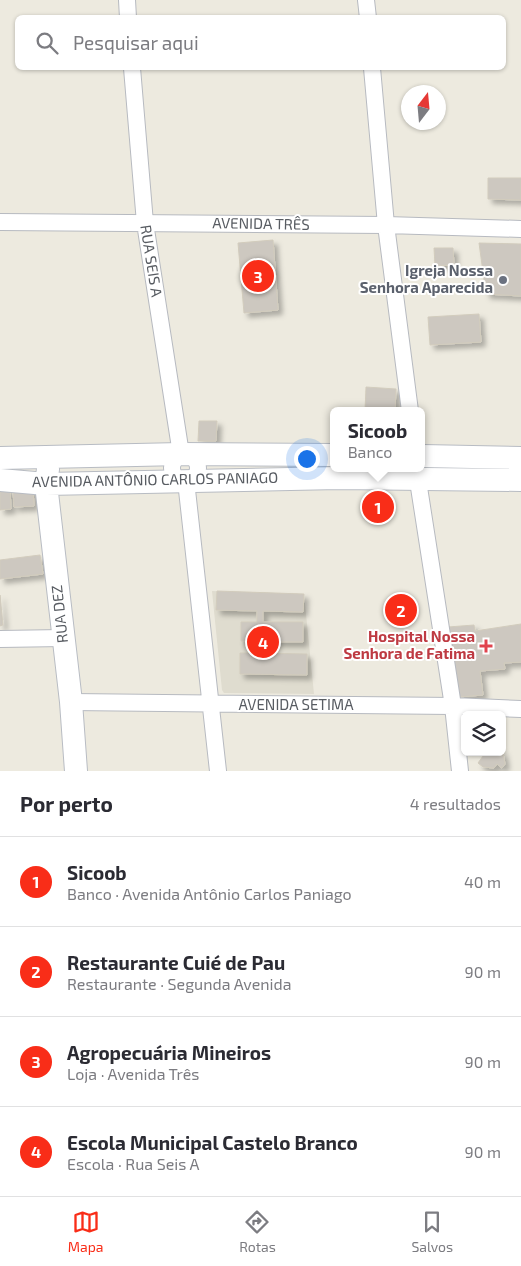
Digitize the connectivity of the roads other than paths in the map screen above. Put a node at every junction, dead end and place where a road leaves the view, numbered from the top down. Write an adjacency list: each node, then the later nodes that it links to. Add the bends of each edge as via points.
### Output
1 (127, 0): 3 (street)
2 (366, 0): 4 (street)
3 (128, 15)
4 (368, 15)
5 (132, 70): 8 (street, RUA SEIS A)
6 (372, 70): 9 (street)
7 (0, 222): 8 (street, AVENIDA TRÊS)
8 (145, 222): 9 (street, AVENIDA TRÊS); 12 (street, RUA SEIS A)
9 (386, 225): 10 (street, AVENIDA TRÊS); 11 (street)
10 (521, 229)
11 (409, 407)
12 (181, 454): 13 (main road, AVENIDA ANTÔNIO CARLOS PANIAGO); 15 (main road, AVENIDA ANTÔNIO CARLOS PANIAGO); 22 (street, via 172,464 172,469 178,478)
13 (330, 455)
14 (425, 456): 17 (main road)
15 (50, 457): 16 (main road, AVENIDA ANTÔNIO CARLOS PANIAGO); 23 (main road, RUA DEZ)
16 (0, 458)
17 (521, 458)
18 (339, 473): 19 (main road, AVENIDA ANTÔNIO CARLOS PANIAGO); 22 (main road, AVENIDA ANTÔNIO CARLOS PANIAGO)
19 (416, 474): 21 (main road, AVENIDA ANTÔNIO CARLOS PANIAGO); 28 (street)
20 (0, 480): 23 (main road, AVENIDA ANTÔNIO CARLOS PANIAGO)
21 (521, 480)
22 (186, 481): 23 (main road, AVENIDA ANTÔNIO CARLOS PANIAGO); 27 (street)
23 (46, 484): 24 (main road, RUA DEZ)
24 (63, 638): 25 (street); 26 (main road, RUA DEZ)
25 (0, 640)
26 (71, 702): 27 (street, AVENIDA SETIMA); 30 (main road, RUA DEZ)
27 (211, 705): 28 (street, AVENIDA SETIMA); 31 (street)
28 (453, 706): 29 (street, AVENIDA SETIMA); 32 (street)
29 (521, 709)
30 (76, 771)
31 (218, 771)
32 (460, 771)

